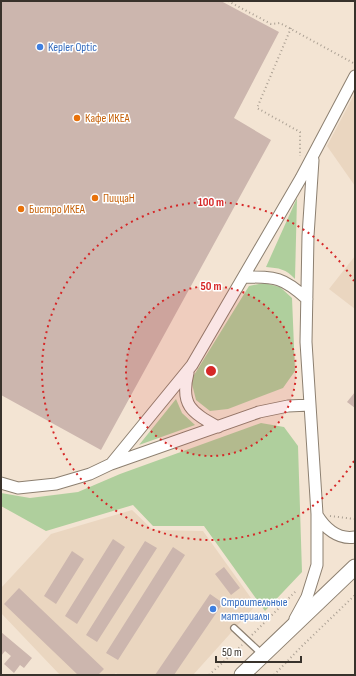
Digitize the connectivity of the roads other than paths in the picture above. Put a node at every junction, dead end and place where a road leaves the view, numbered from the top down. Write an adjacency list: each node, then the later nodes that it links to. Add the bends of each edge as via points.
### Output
1 (355, 76): 2 (street)
2 (313, 156): 3 (street); 4 (street)
3 (245, 277): 4 (street, via 266,276 279,279 292,285); 5 (street)
4 (307, 299): 6 (street, via 306,342)
5 (189, 370): 7 (street, via 184,387 188,404 194,413); 8 (street)
6 (310, 405): 7 (street, via 288,406 259,412); 10 (street)
7 (218, 427): 8 (street)
8 (111, 464): 9 (street, via 74,480 56,484 18,488)
9 (1, 483)
10 (320, 514): 11 (street, via 322,522 332,533); 14 (street, via 317,565 307,597)
11 (355, 537)
12 (355, 567): 14 (main road)
13 (234, 628): 15 (lane)
14 (283, 636): 15 (main road)
15 (263, 655): 16 (main road)
16 (242, 675)

